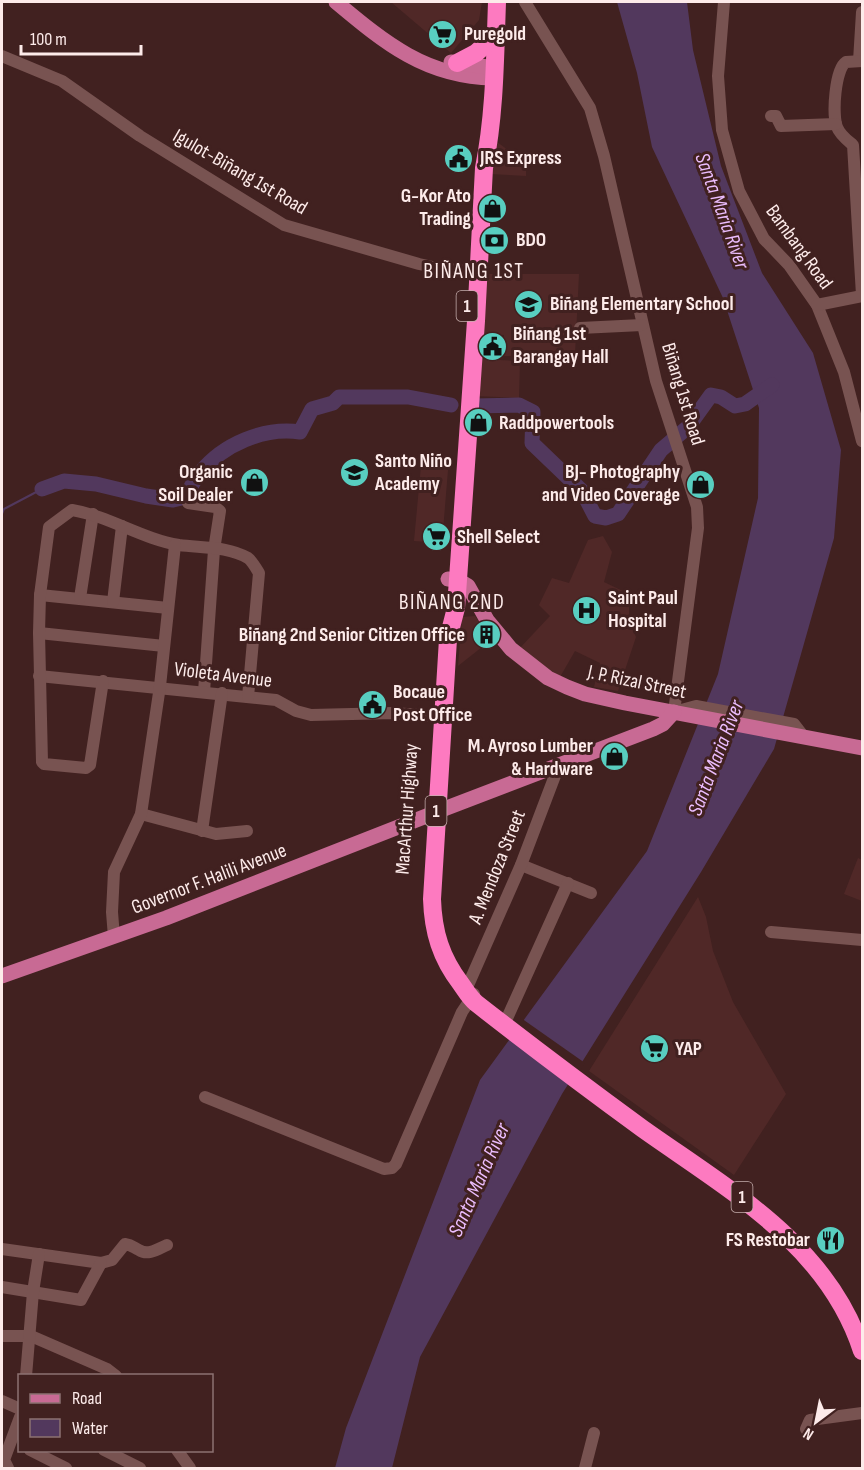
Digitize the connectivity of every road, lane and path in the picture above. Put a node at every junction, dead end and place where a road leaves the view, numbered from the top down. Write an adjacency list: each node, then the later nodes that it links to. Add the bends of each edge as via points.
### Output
1 (336, 2): 7 (main road)
2 (487, 2): 8 (highway, MacArthur Highway / 1)
3 (497, 2): 12 (highway, MacArthur Highway / 1)
4 (525, 2): 20 (street, Biñang 1st Road, via 590,108)
5 (724, 2): 19 (street, Bambang Road, via 718,76 722,130 739,191 764,239)
6 (862, 12): 10 (street)
7 (356, 18): 11 (main road, via 409,46); 12 (main road, via 406,56 442,71)
8 (485, 45): 11 (highway); 12 (highway, MacArthur Highway / 1)
9 (2, 56): 17 (street, Igulot-Biñang 1st Road, via 62,81 140,136 284,225 419,264)
10 (861, 61): 14 (street, via 846,62 840,68)
11 (456, 63): 12 (main road)
12 (488, 73): 17 (highway, MacArthur Highway / 1)
13 (771, 116): 14 (street, via 776,116 782,126)
14 (836, 124): 15 (street, via 853,145)
15 (859, 173): 16 (street)
16 (861, 234): 18 (street)
17 (474, 272): 28 (highway, MacArthur Highway / 1)
18 (862, 296): 19 (street)
19 (818, 304): 22 (street, Bambang Road, via 844,372)
20 (642, 325): 21 (street); 42 (street, Biñang 1st Road, via 698,517)
21 (580, 328)
22 (862, 441)
23 (188, 503): 27 (street, via 219,508)
24 (93, 514): 25 (street); 29 (street, via 72,510 49,527); 30 (street)
25 (122, 526): 26 (street); 31 (street)
26 (175, 544): 27 (street); 32 (street)
27 (214, 550): 39 (street); 41 (street, via 250,559 259,573)
28 (453, 579): 33 (highway, MacArthur Highway / 1); 42 (main road, J. P. Rizal Street, via 471,590 505,643 548,678 585,694)
29 (40, 595): 30 (street); 34 (street)
30 (80, 598): 31 (street)
31 (113, 602): 32 (street)
32 (168, 608): 35 (street)
33 (451, 609): 43 (main road, MacArthur Highway / 1, via 441,636); 46 (main road, MacArthur Highway / 1, via 457,637); 58 (highway, 1, via 432,908 439,946 447,964)
34 (39, 633): 35 (street); 36 (street)
35 (164, 646): 38 (street)
36 (39, 676): 37 (street, Violeta Avenue); 37 (street, via 42,762 47,765 90,765)
37 (103, 681): 38 (street, Violeta Avenue)
38 (160, 686): 39 (street, Violeta Avenue); 47 (street)
39 (204, 692): 40 (street, Violeta Avenue)
40 (222, 693): 41 (street, Violeta Avenue); 49 (street)
41 (248, 697): 43 (street, Violeta Avenue, via 276,700 311,716)
42 (674, 712): 44 (main road, J. P. Rizal Street, via 695,711); 45 (main road, via 653,729)
43 (435, 716): 48 (main road, MacArthur Highway / 1)
44 (862, 748)
45 (559, 765): 46 (main road); 51 (street, A. Mendoza Street)
46 (444, 809): 58 (main road, MacArthur Highway / 1, via 440,920 449,952)
47 (141, 814): 49 (street); 55 (street, via 114,872)
48 (429, 816): 55 (main road, Governor F. Halili Avenue); 58 (main road, MacArthur Highway / 1, via 423,906 429,939 449,980 460,992)
49 (202, 831): 50 (street)
50 (247, 831)
51 (521, 865): 52 (street); 58 (street, A. Mendoza Street)
52 (568, 883): 53 (street); 59 (street)
53 (591, 893)
54 (771, 932): 56 (street)
55 (114, 937): 57 (main road, Governor F. Halili Avenue)
56 (862, 940)
57 (2, 976)
58 (467, 989): 59 (highway, MacArthur Highway / 1); 61 (street, A. Mendoza Street, via 446,1047 392,1168 384,1169)
59 (507, 1022): 60 (highway, MacArthur Highway / 1)
60 (583, 1078): 68 (highway, MacArthur Highway / 1, via 742,1187 779,1217 832,1274); 71 (highway, MacArthur Highway / 1, via 776,1225 825,1279 844,1309)
61 (206, 1097)
62 (167, 1245): 65 (street, via 148,1253 125,1244 112,1260)
63 (2, 1249): 64 (street)
64 (39, 1254): 65 (street); 67 (street)
65 (101, 1263): 67 (street, via 81,1300)
66 (2, 1287): 67 (street)
67 (33, 1292): 70 (street)
68 (862, 1331)
69 (2, 1336): 70 (street)
70 (31, 1336): 72 (street); 73 (street)
71 (862, 1351)
72 (26, 1374)
73 (113, 1374)
74 (2, 1401): 75 (street)
75 (18, 1408)
76 (862, 1413): 78 (street, via 810,1419)
77 (18, 1427): 80 (street)
78 (806, 1429)
79 (594, 1433): 88 (street)
80 (15, 1443): 84 (street, via 4,1460)
81 (34, 1452): 85 (street)
82 (108, 1452): 86 (street)
83 (178, 1452): 87 (street)
84 (8, 1468)
85 (66, 1468)
86 (140, 1468)
87 (190, 1468)
88 (585, 1468)

